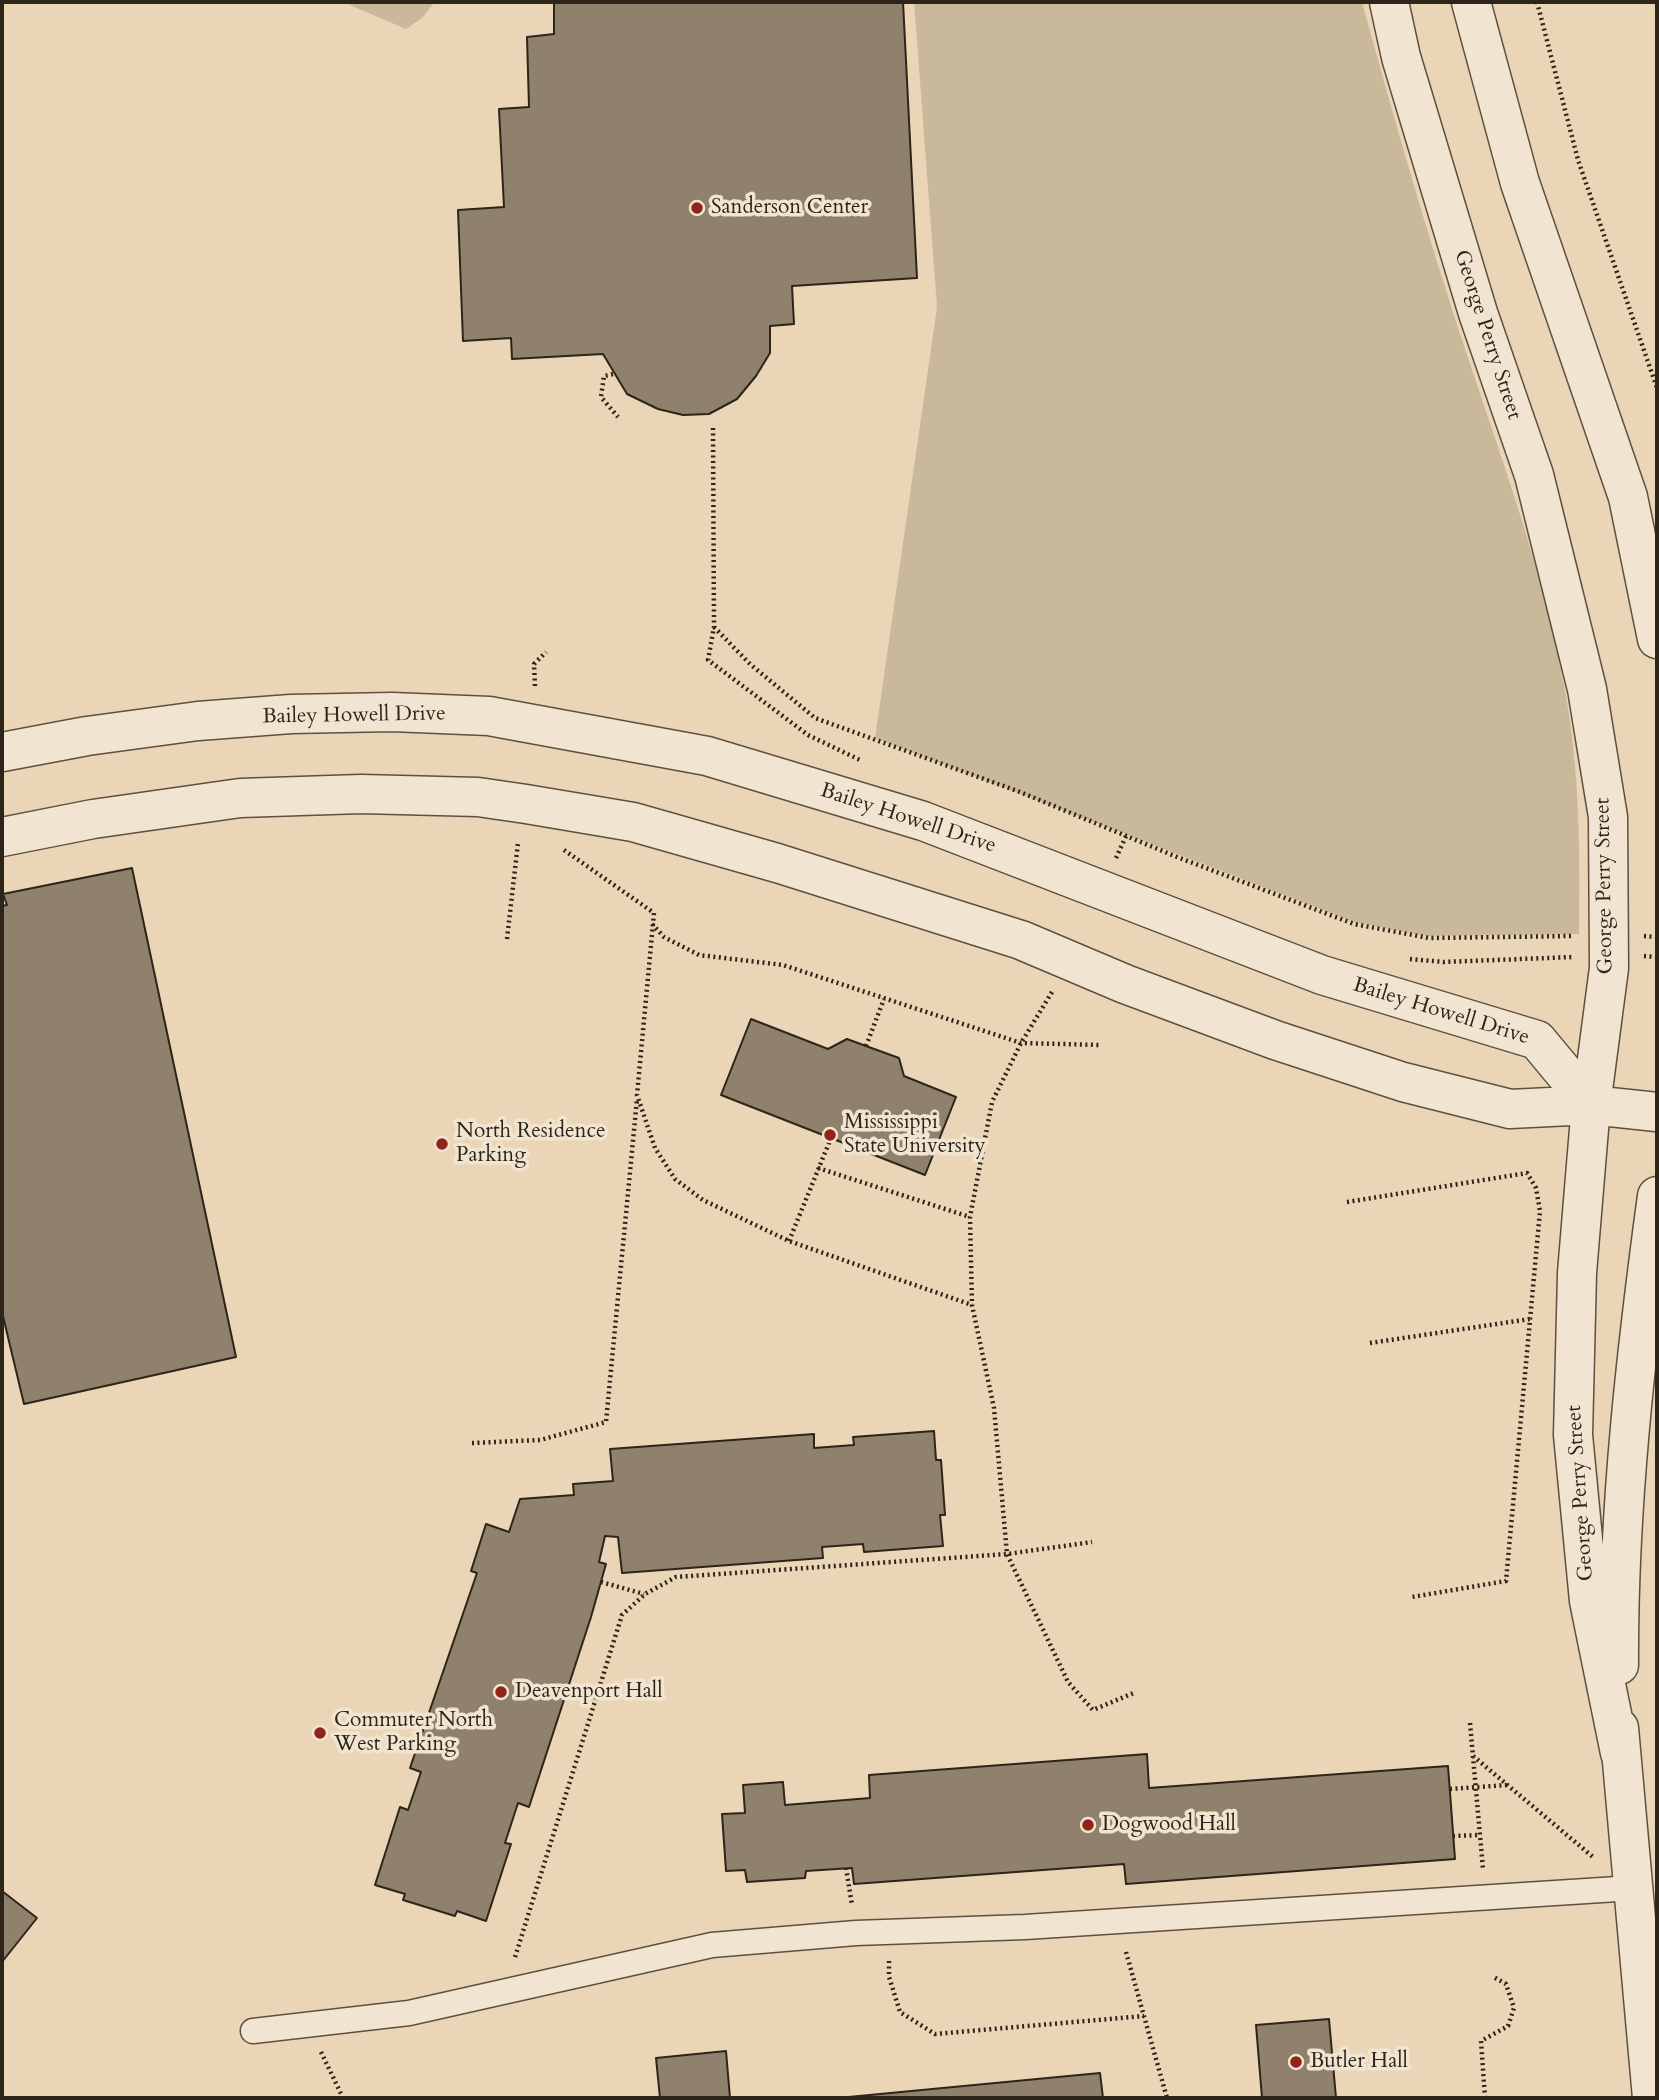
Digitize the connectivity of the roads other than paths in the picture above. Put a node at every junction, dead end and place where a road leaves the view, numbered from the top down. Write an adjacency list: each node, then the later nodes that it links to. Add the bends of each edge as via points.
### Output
1 (1389, 2): 6 (street, George Perry Street, via 1401,58 1478,313 1534,475 1587,689 1608,817 1609,943)
2 (1471, 2): 3 (street, via 1520,183 1628,497)
3 (1657, 639)
4 (2, 752): 6 (street, Bailey Howell Drive, via 198,721 392,712 489,716 707,756 922,821 1106,867 1322,975 1537,1041)
5 (2, 837): 6 (street, via 93,818 240,798 362,794 478,797 633,822 995,932 1263,1035 1403,1082 1510,1109)
6 (1591, 1105): 7 (street); 9 (street, George Perry Street, via 1577,1273 1573,1435 1589,1601)
7 (1657, 1112)
8 (1657, 1196): 9 (street, George Perry Street, via 1640,1325 1618,1584)
9 (1620, 1753): 10 (street, George Perry Street)
10 (1633, 1888): 11 (street, via 712,1945 409,2013); 12 (street, George Perry Street)
11 (253, 2031)
12 (1652, 2098)

